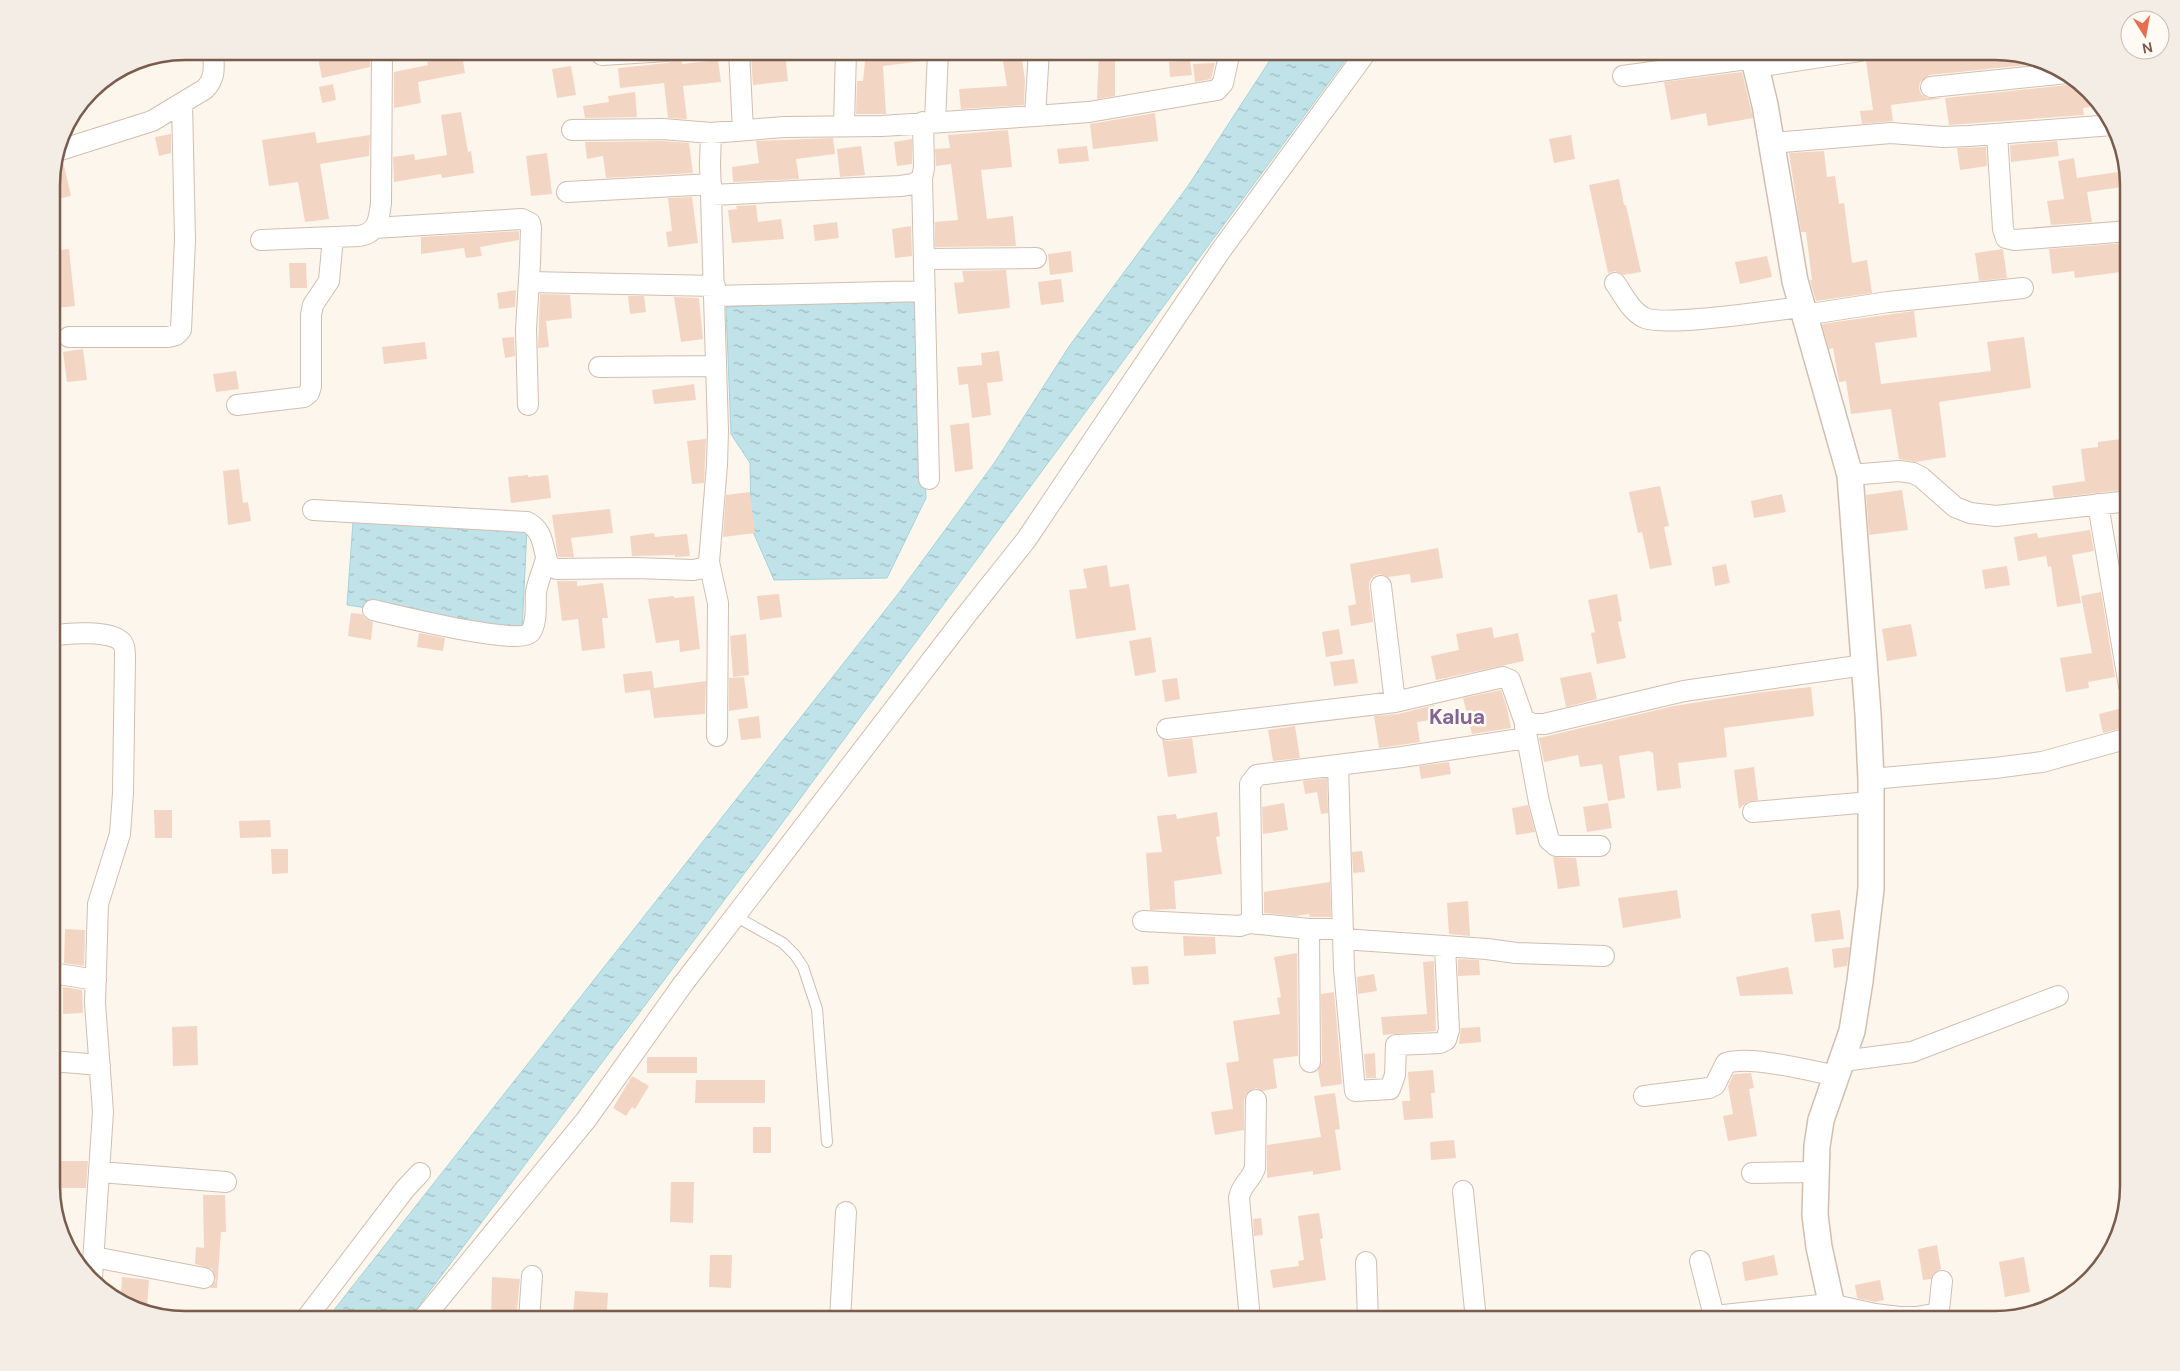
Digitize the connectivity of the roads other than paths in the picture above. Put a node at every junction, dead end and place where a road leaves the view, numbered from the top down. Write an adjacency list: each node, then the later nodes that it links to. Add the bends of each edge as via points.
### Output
1 (214, 60): 14 (street, via 211,83)
2 (382, 60): 28 (street, via 381,203)
3 (739, 60): 20 (street)
4 (846, 60): 17 (street)
5 (937, 60): 16 (street)
6 (1038, 60): 15 (street)
7 (1228, 60): 15 (street, via 1222,83 1217,90 1208,93 1088,112)
8 (1360, 60): 66 (street, via 1219,253 1026,540)
9 (1746, 60): 12 (street)
10 (1754, 60): 23 (street)
11 (2053, 74): 13 (street)
12 (1623, 76)
13 (1931, 87)
14 (182, 103): 24 (street, via 152,122); 40 (street, via 185,239 181,330 168,337)
15 (1035, 116): 16 (street)
16 (929, 122): 17 (street); 25 (street)
17 (844, 125): 20 (street)
18 (2104, 126): 22 (street)
19 (572, 130): 21 (street, via 663,129)
20 (742, 130): 21 (street)
21 (711, 133): 26 (street)
22 (1996, 134): 23 (street, via 1943,137 1891,133); 29 (street, via 2006,238)
23 (1772, 143): 39 (street)
24 (66, 149)
25 (922, 178): 26 (street, via 914,184 900,186); 33 (street)
26 (711, 190): 27 (street); 38 (street)
27 (568, 192)
28 (374, 228): 30 (street, via 368,235); 34 (street, via 522,219 530,222 531,228)
29 (2120, 232)
30 (333, 238): 31 (street); 43 (street, via 329,281 311,315 309,393 304,397)
31 (261, 240)
32 (1036, 258): 33 (street)
33 (924, 260): 37 (street)
34 (529, 282): 38 (street); 44 (street, via 526,329)
35 (1615, 283): 39 (street, via 1638,313 1655,320)
36 (2023, 288): 39 (street)
37 (925, 290): 38 (street); 46 (street)
38 (715, 291): 41 (street)
39 (1803, 311): 45 (street)
40 (69, 337)
41 (716, 366): 42 (street); 51 (street, via 718,465)
42 (599, 367)
43 (236, 405)
44 (528, 405)
45 (1850, 476): 48 (street, via 1913,472 1955,507 1970,513 1996,516); 56 (street)
46 (929, 479)
47 (2120, 501): 48 (street)
48 (2098, 504): 54 (street)
49 (313, 510): 50 (street, via 527,522 536,526 542,535)
50 (546, 559): 51 (street, via 549,566 557,569 693,570); 53 (street, via 536,592 535,620 526,636 516,638 468,630)
51 (710, 562): 60 (street, via 718,603)
52 (1381, 586): 57 (street)
53 (373, 610)
54 (2120, 633)
55 (60, 635): 74 (street, via 107,635 124,644 123,801 117,848 98,904)
56 (1864, 665): 59 (street, via 1684,691 1533,724); 63 (street)
57 (1395, 702): 58 (street); 59 (street, via 1503,677 1510,680)
58 (1167, 729)
59 (1525, 729): 62 (street); 65 (street, via 1549,840 1556,846)
60 (717, 736)
61 (2120, 740): 63 (street, via 2042,762)
62 (1338, 765): 68 (street, via 1261,774 1251,779 1252,916); 70 (street)
63 (1871, 790): 64 (street); 79 (street, via 1871,889 1852,1031)
64 (1753, 812)
65 (1600, 846)
66 (735, 916): 82 (lane, via 783,943 804,968 817,1009); 98 (street, via 586,1120)
67 (1143, 921): 68 (street, via 1240,926)
68 (1249, 923): 69 (street)
69 (1309, 929): 70 (street); 77 (street)
70 (1343, 934): 71 (street); 71 (street, via 1355,1091 1390,1089 1395,1075 1396,1045 1446,1040 1449,1030)
71 (1445, 946): 72 (street, via 1516,953)
72 (1604, 956)
73 (60, 973): 74 (street)
74 (96, 980): 78 (street)
75 (2058, 996): 79 (street, via 1912,1052)
76 (60, 1062): 78 (street)
77 (1310, 1062)
78 (100, 1065): 83 (street, via 103,1112)
79 (1840, 1068): 80 (street, via 1740,1060 1726,1063 1715,1085 1709,1088); 85 (street, via 1821,1120)
80 (1644, 1096)
81 (1256, 1100): 101 (street, via 1255,1168 1240,1189 1239,1198)
82 (827, 1142)
83 (100, 1172): 87 (street); 90 (street)
84 (420, 1172): 97 (street)
85 (1816, 1172): 86 (street); 105 (street, via 1815,1215)
86 (1752, 1173)
87 (226, 1182)
88 (1463, 1191): 103 (street)
89 (846, 1212): 100 (street)
90 (94, 1257): 93 (street); 95 (street)
91 (1700, 1261): 104 (street)
92 (1366, 1262): 102 (street)
93 (93, 1269)
94 (532, 1276): 99 (street)
95 (204, 1278)
96 (1942, 1281): 106 (street)
97 (313, 1311)
98 (429, 1311)
99 (530, 1311)
100 (840, 1311)
101 (1249, 1311)
102 (1368, 1311)
103 (1475, 1311)
104 (1713, 1311)
105 (1832, 1311)
106 (1937, 1311)

